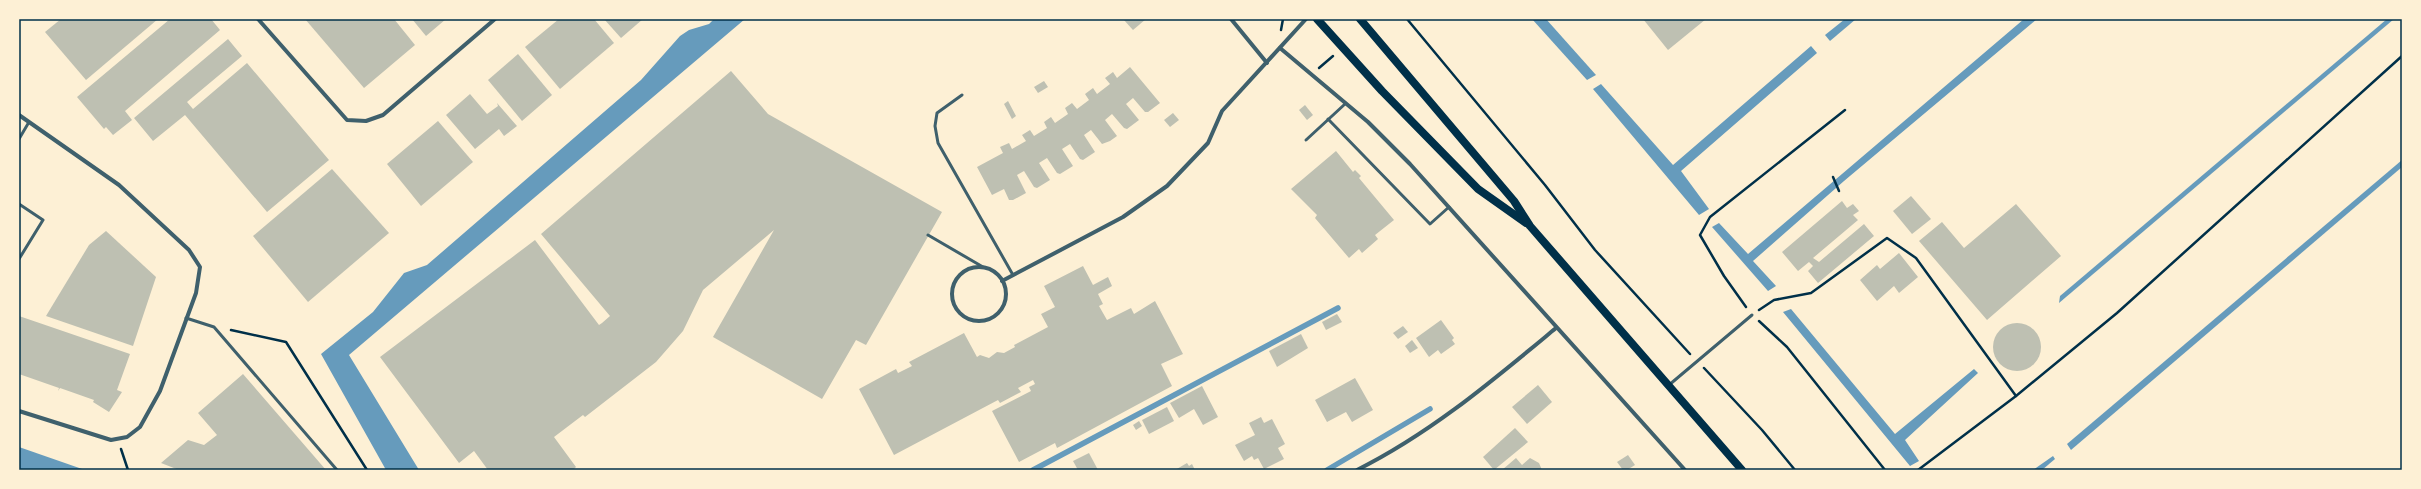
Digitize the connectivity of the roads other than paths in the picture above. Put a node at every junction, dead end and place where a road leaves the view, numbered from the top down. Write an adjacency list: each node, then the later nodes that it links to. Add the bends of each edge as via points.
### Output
1 (258, 19): 2 (street, via 347,120 366,121 383,115)
2 (495, 19)
3 (1231, 19): 8 (street)
4 (1306, 19): 7 (street)
5 (1317, 19): 18 (main road, via 1382,91 1478,189)
6 (1360, 19): 18 (main road, via 1514,201)
7 (1280, 48): 8 (street); 10 (street)
8 (1267, 63): 22 (street, via 1222,110 1208,143 1167,186 1123,217)
9 (962, 95): 22 (lane, via 938,113 935,126 938,143)
10 (1345, 104): 12 (lane); 17 (street, via 1368,122)
11 (19, 115): 13 (street)
12 (1328, 119): 15 (lane); 17 (lane, via 1430,224)
13 (29, 122): 14 (lane); 25 (street, via 119,185 189,250 200,267 196,293)
14 (19, 138)
15 (1306, 140)
16 (19, 204): 20 (lane, via 43,220)
17 (1449, 207): 26 (street)
18 (1530, 226): 27 (main road)
19 (928, 235): 21 (lane)
20 (19, 259)
21 (983, 267): 23 (street, via 996,273); 23 (street, via 970,268 955,280 952,290 953,302 965,317 984,320 995,316 1003,307 1006,297)
22 (1013, 275): 23 (street)
23 (1002, 281)
24 (1752, 315): 27 (lane)
25 (186, 318): 28 (street, via 160,391 140,428 127,437 111,440); 29 (lane, via 214,327)
26 (1556, 328): 30 (street, via 1422,434); 31 (street)
27 (1669, 385): 32 (main road)
28 (19, 411)
29 (337, 470)
30 (1357, 470)
31 (1685, 470)
32 (1742, 470)

